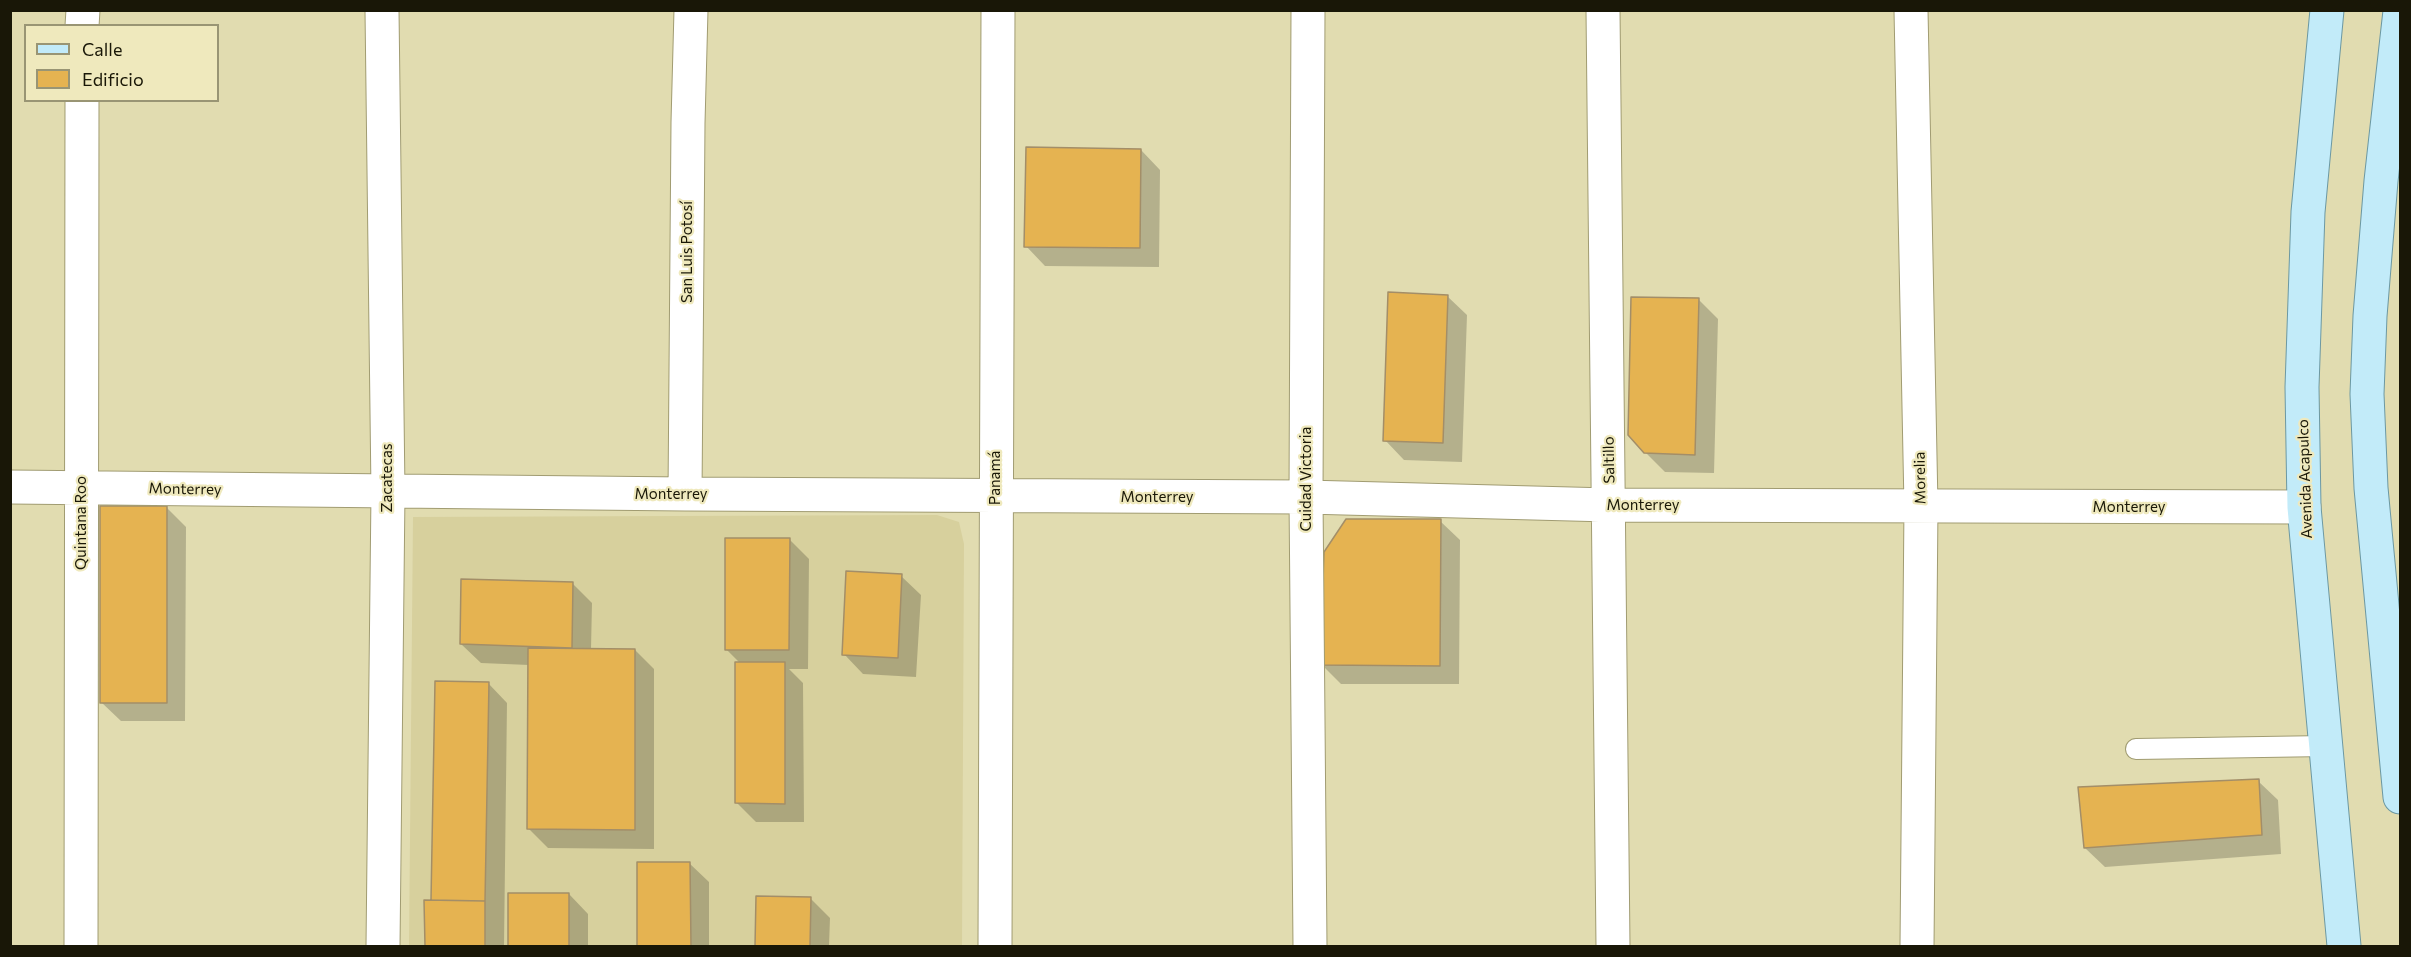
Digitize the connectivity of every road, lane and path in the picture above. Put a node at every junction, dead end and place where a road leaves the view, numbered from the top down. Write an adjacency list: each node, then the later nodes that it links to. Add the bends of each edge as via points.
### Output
1 (382, 10): 12 (street, Zacatecas)
2 (691, 10): 13 (street, San Luis Potosí)
3 (998, 10): 14 (street, Panamá)
4 (1308, 10): 15 (street, Cuidad Victoria)
5 (1603, 10): 16 (street, Saltillo)
6 (1911, 10): 17 (street, Morelia)
7 (2327, 10): 18 (main road, Avenida Acapulco, via 2308,212 2302,387)
8 (2400, 11): 21 (main road, via 2381,181 2367,394 2371,488)
9 (82, 102): 11 (street, Quintana Roo)
10 (10, 487): 11 (street, Monterrey)
11 (80, 488): 12 (street, Monterrey); 22 (street, Quintana Roo)
12 (388, 492): 13 (street, Monterrey); 23 (street, Zacatecas)
13 (686, 494): 14 (street, Monterrey)
14 (995, 496): 15 (street, Monterrey); 24 (street, Panamá)
15 (1306, 497): 16 (street, Monterrey); 25 (street, Cuidad Victoria)
16 (1609, 505): 17 (street, Monterrey); 26 (street, Saltillo)
17 (1921, 506): 18 (street, Monterrey); 27 (street, Morelia)
18 (2304, 507): 19 (main road, Avenida Acapulco)
19 (2326, 746): 20 (lane); 28 (main road, Avenida Acapulco)
20 (2136, 749)
21 (2400, 797)
22 (81, 946)
23 (383, 946)
24 (995, 946)
25 (1310, 946)
26 (1612, 946)
27 (1917, 946)
28 (2344, 946)

